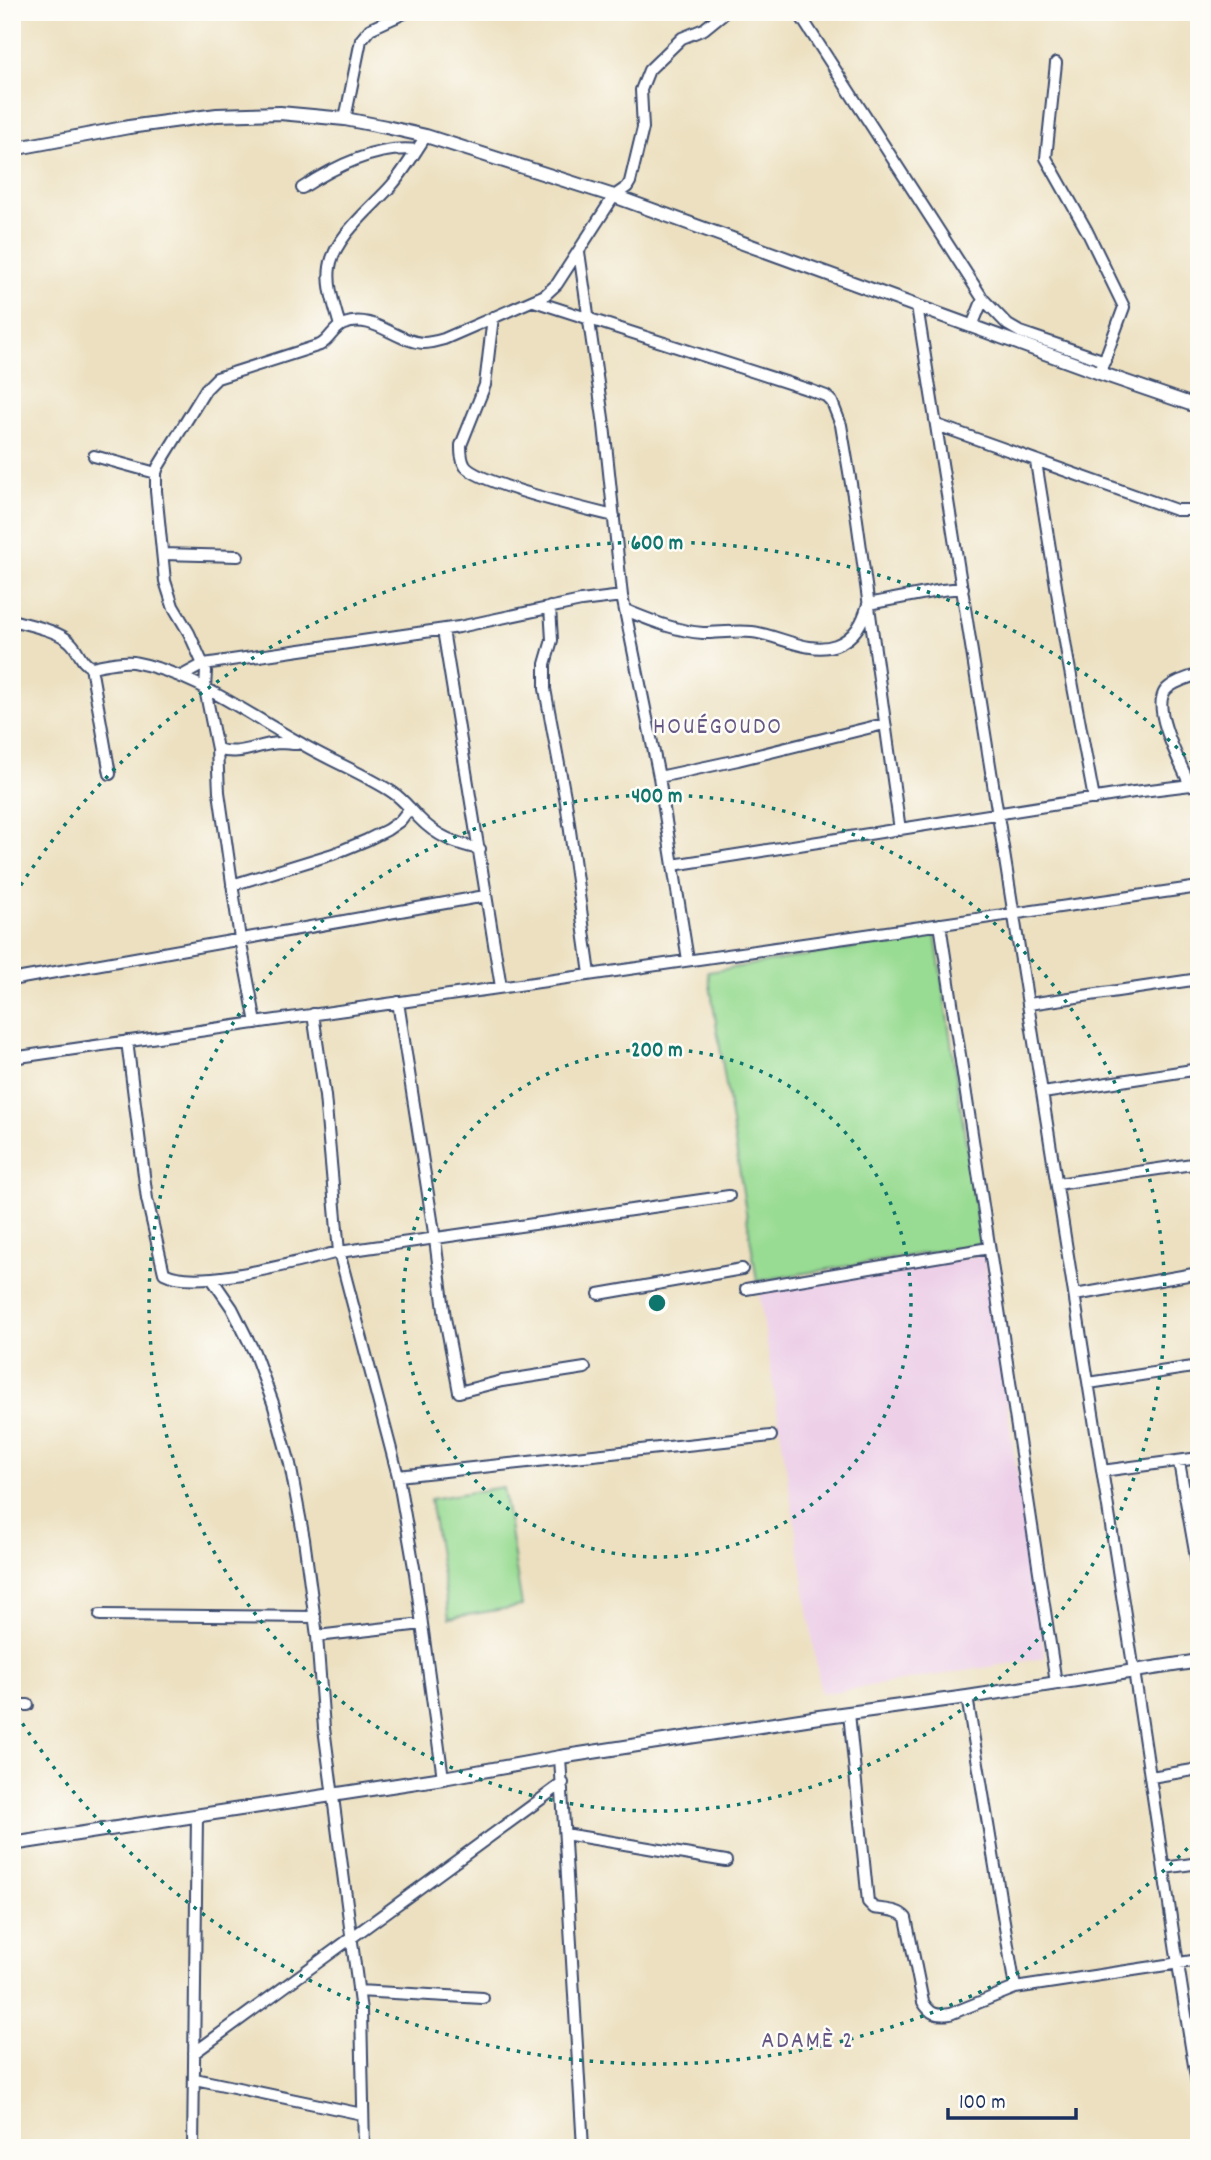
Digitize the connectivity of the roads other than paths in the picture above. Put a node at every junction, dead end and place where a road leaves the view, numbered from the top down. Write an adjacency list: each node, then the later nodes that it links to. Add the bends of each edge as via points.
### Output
1 (407, 12): 5 (street, via 370,29 361,40)
2 (725, 12): 10 (street, via 682,38 649,70 641,90 643,128 636,159 627,187)
3 (798, 12): 12 (street)
4 (1056, 63): 19 (street, via 1046,158 1124,307)
5 (345, 119): 6 (street); 7 (street, via 279,113 216,116)
6 (426, 136): 8 (street); 10 (street)
7 (12, 149)
8 (416, 150): 9 (street, via 397,149 357,160); 17 (street, via 335,251 329,277)
9 (302, 188)
10 (614, 196): 11 (street); 14 (street)
11 (579, 251): 13 (street, via 557,284); 16 (street)
12 (983, 299): 18 (street); 19 (street, via 1008,326)
13 (534, 301): 15 (street); 16 (street)
14 (917, 306): 18 (street); 21 (street)
15 (493, 317): 17 (street, via 431,343 411,341 366,321); 26 (street, via 485,386 461,445 465,466 522,491)
16 (589, 320): 26 (street); 31 (street, via 826,396 832,402 841,425)
17 (340, 326): 24 (street, via 320,345 212,380)
18 (972, 326): 19 (street)
19 (1102, 367): 20 (street)
20 (1199, 407)
21 (937, 425): 23 (street); 29 (street)
22 (94, 456): 24 (street)
23 (1036, 462): 25 (street, via 1177,510); 47 (street)
24 (156, 473): 27 (street)
25 (1199, 505)
26 (614, 516): 30 (street)
27 (163, 554): 28 (street); 36 (street, via 167,593)
28 (238, 556)
29 (963, 588): 31 (street); 49 (street)
30 (622, 596): 32 (street); 33 (street)
31 (869, 604): 33 (street, via 850,638 825,648 750,631 688,632); 41 (street)
32 (550, 607): 35 (street); 61 (street, via 552,640 545,664 545,689)
33 (625, 610): 45 (street)
34 (12, 620): 37 (street, via 62,636)
35 (443, 629): 36 (street); 51 (street)
36 (204, 664): 39 (street); 40 (street)
37 (91, 667): 39 (street, via 132,662); 44 (street)
38 (1199, 674): 46 (street, via 1175,683 1161,701 1170,738)
39 (180, 677): 40 (street)
40 (205, 689): 42 (street); 43 (street)
41 (884, 724): 45 (street); 50 (street)
42 (301, 744): 43 (street, via 279,743 239,752); 48 (street, via 390,790)
43 (217, 749): 53 (street)
44 (110, 774)
45 (659, 777): 52 (street)
46 (1195, 785): 47 (street)
47 (1094, 799): 49 (street)
48 (410, 808): 51 (street, via 439,835); 53 (street, via 400,821 367,840)
49 (999, 814): 50 (street); 56 (street)
50 (900, 830): 52 (street)
51 (480, 849): 55 (street)
52 (673, 865): 59 (street)
53 (232, 885): 58 (street)
54 (1199, 887): 56 (street)
55 (485, 896): 58 (street); 63 (street)
56 (1015, 913): 57 (street); 65 (street)
57 (940, 924): 59 (street); 76 (street)
58 (240, 939): 60 (street, via 16,979); 67 (street)
59 (688, 960): 61 (street)
60 (12, 974)
61 (590, 974): 63 (street)
62 (1199, 979): 65 (street)
63 (501, 987): 64 (street)
64 (398, 1002): 66 (street); 75 (street)
65 (1029, 1004): 71 (street)
66 (313, 1014): 67 (street); 77 (street)
67 (256, 1023): 68 (street)
68 (127, 1041): 69 (street); 80 (street, via 147,1199 162,1270 174,1277)
69 (12, 1058)
70 (1199, 1069): 71 (street)
71 (1043, 1093): 73 (street)
72 (1199, 1163): 73 (street)
73 (1057, 1184): 83 (street)
74 (729, 1196): 75 (street)
75 (435, 1239): 77 (street); 85 (street, via 459,1392)
76 (989, 1248): 81 (street); 99 (street)
77 (339, 1252): 80 (street); 91 (street)
78 (742, 1269): 82 (street)
79 (1199, 1273): 83 (street)
80 (212, 1279): 94 (street, via 254,1352 273,1403 290,1464)
81 (746, 1289)
82 (600, 1294)
83 (1074, 1294): 86 (street)
84 (1199, 1366): 86 (street)
85 (585, 1368)
86 (1088, 1383): 90 (street)
87 (771, 1436): 91 (street)
88 (1199, 1458): 89 (street)
89 (1179, 1462): 90 (street); 92 (street)
90 (1102, 1471): 98 (street)
91 (398, 1476): 95 (street)
92 (1199, 1574)
93 (100, 1615): 94 (street)
94 (315, 1616): 96 (street)
95 (422, 1624): 96 (street); 107 (street)
96 (317, 1636): 109 (street)
97 (1199, 1661): 98 (street)
98 (1135, 1671): 99 (street); 106 (street)
99 (1056, 1683): 100 (street)
100 (967, 1697): 103 (street); 119 (street)
101 (12, 1705): 102 (street)
102 (28, 1705)
103 (849, 1713): 104 (street); 119 (street, via 868,1902 874,1909 897,1911 906,1918 928,2011 950,2014)
104 (560, 1757): 107 (street); 108 (street)
105 (1199, 1769): 106 (street)
106 (1151, 1777): 115 (street)
107 (443, 1778): 109 (street)
108 (563, 1783): 111 (street); 116 (street)
109 (334, 1795): 110 (street); 116 (street)
110 (197, 1816): 112 (street); 122 (street)
111 (565, 1833): 113 (street); 129 (street)
112 (12, 1844)
113 (726, 1861)
114 (1199, 1863): 115 (street)
115 (1164, 1868): 118 (street)
116 (351, 1937): 120 (street); 122 (street)
117 (1199, 1960): 118 (street)
118 (1176, 1963): 119 (street); 123 (street)
119 (1015, 1988)
120 (358, 1991): 121 (street); 126 (street)
121 (482, 1997)
122 (194, 2053): 124 (street)
123 (1195, 2055): 125 (street)
124 (195, 2079): 126 (street); 127 (street)
125 (1199, 2095)
126 (362, 2114): 128 (street)
127 (193, 2148)
128 (364, 2148)
129 (583, 2148)

